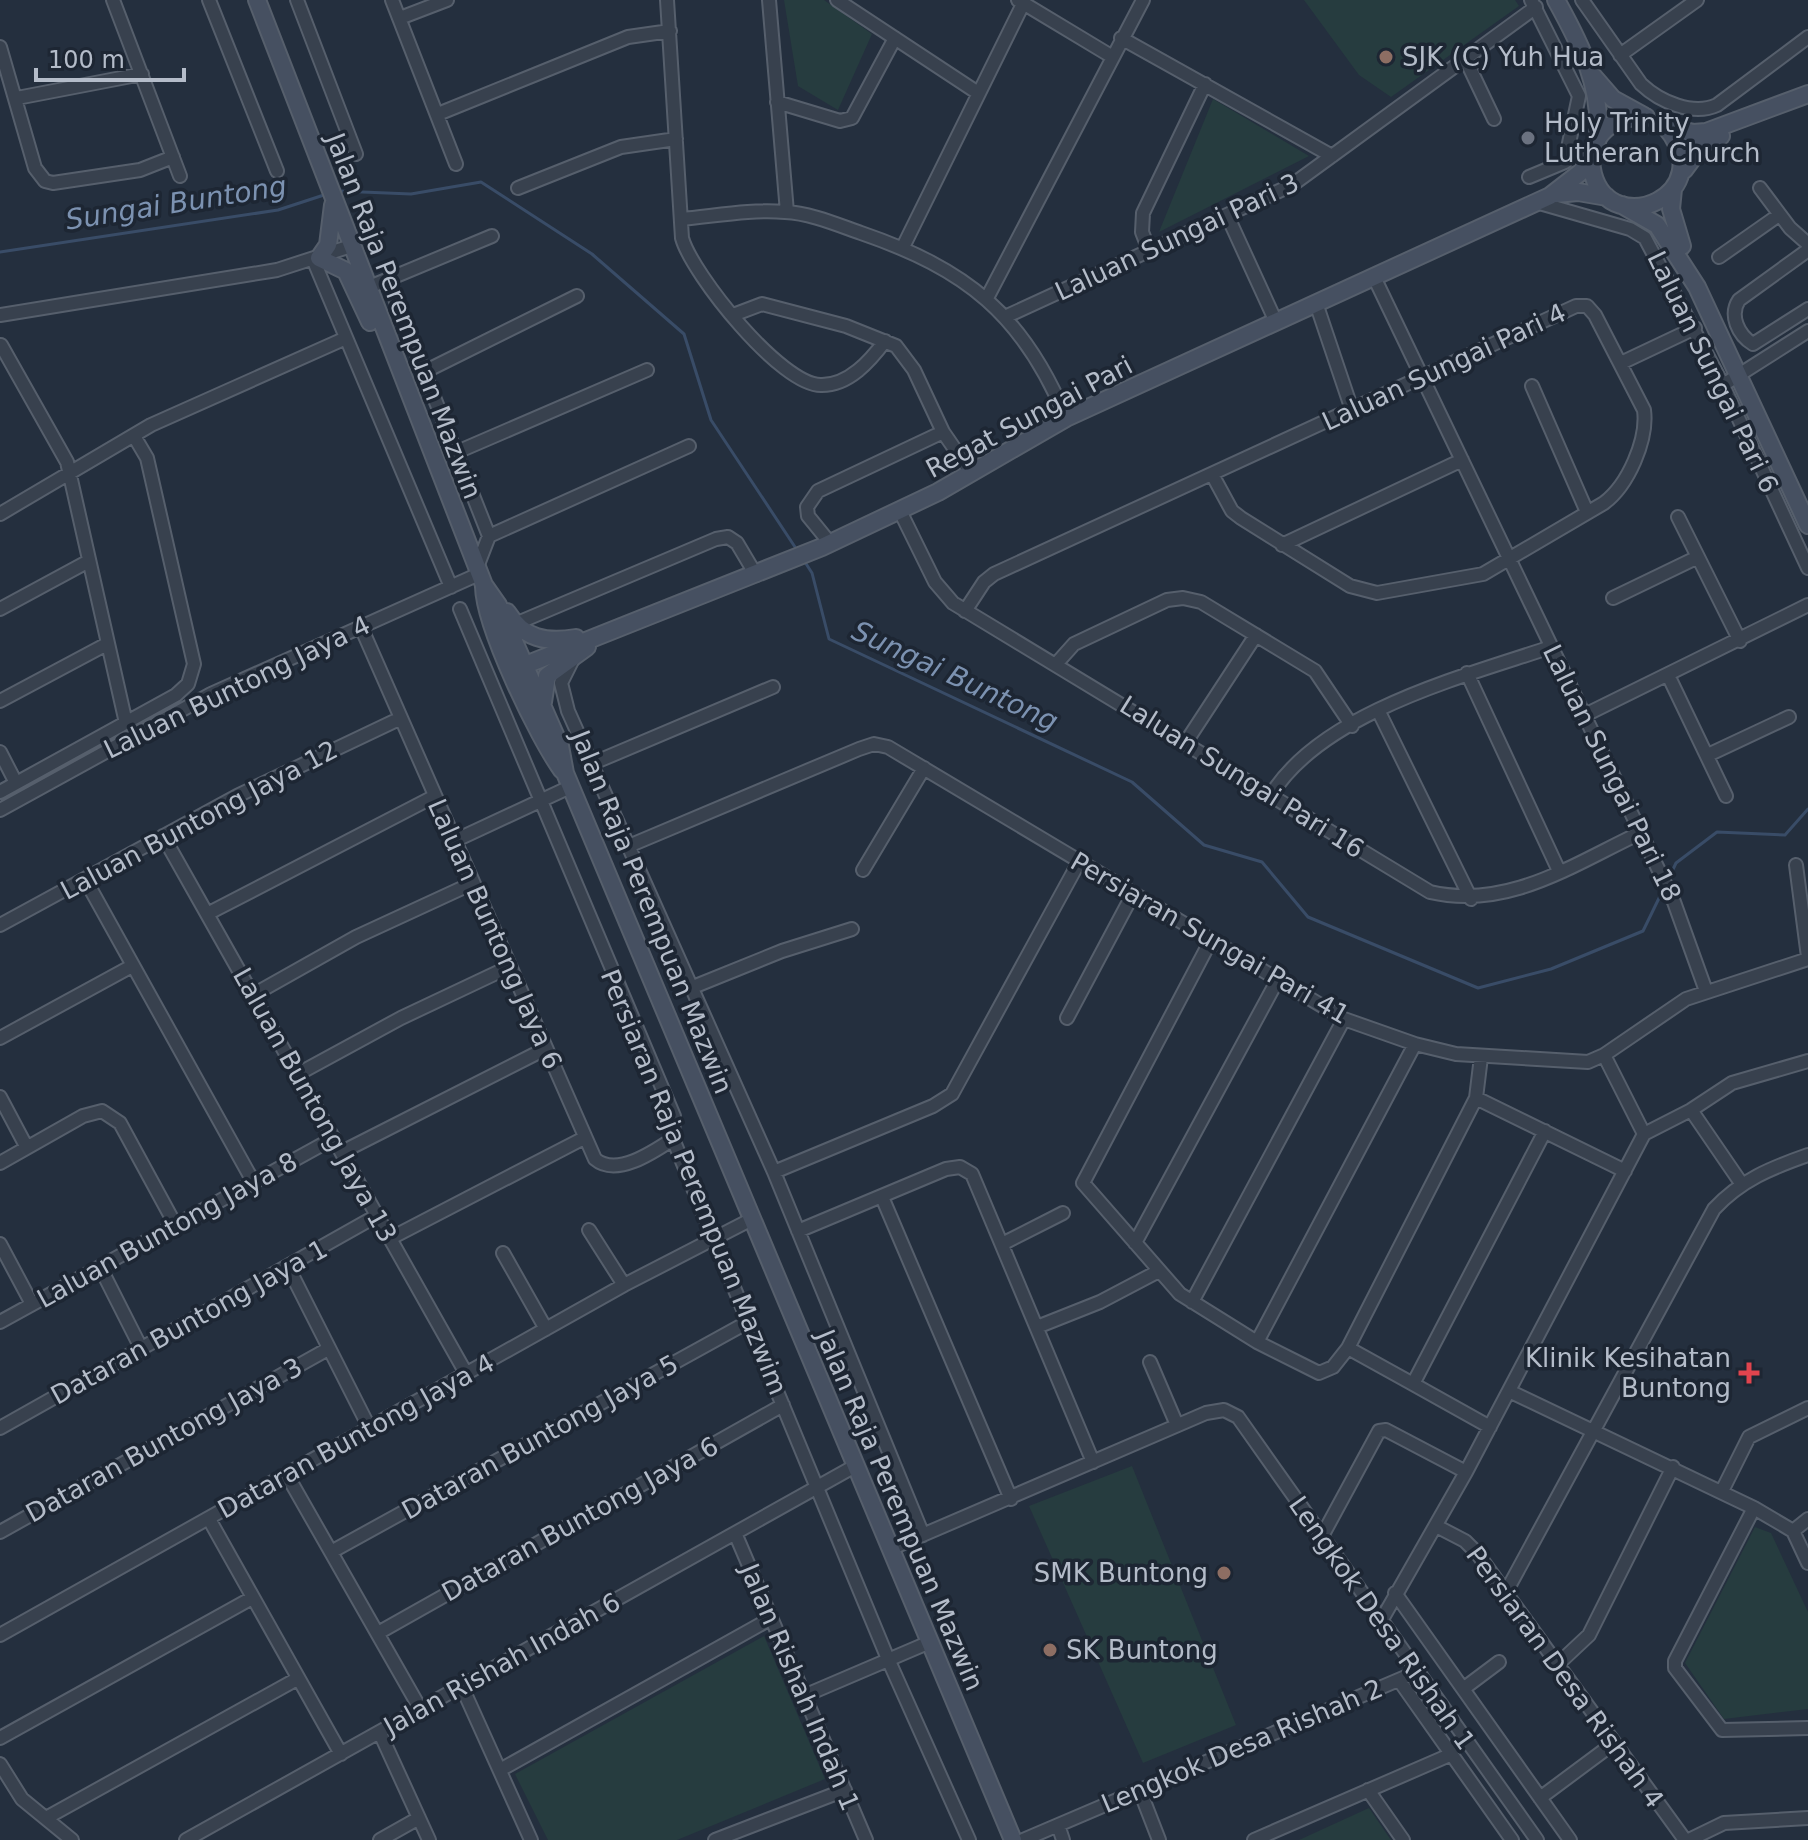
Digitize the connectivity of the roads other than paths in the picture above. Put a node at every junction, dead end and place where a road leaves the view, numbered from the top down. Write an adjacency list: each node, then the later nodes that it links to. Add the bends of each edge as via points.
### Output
1 (113, 0): 25 (street)
2 (209, 0): 43 (street)
3 (257, 0): 51 (main road, Jalan Raja Perempuan Mazwin)
4 (297, 0): 39 (street)
5 (392, 0): 16 (street)
6 (447, 0): 16 (street)
7 (667, 0): 17 (street)
8 (769, 0): 31 (street)
9 (837, 0): 19 (street)
10 (1143, 0): 20 (street)
11 (1556, 0): 26 (main road)
12 (1582, 0): 22 (street)
13 (1695, 1): 22 (street)
14 (1021, 2): 23 (street); 28 (street)
15 (1534, 4): 24 (street, Laluan Sungai Pari 3); 45 (street, via 1580,104 1565,162)
16 (400, 18): 33 (street)
17 (670, 31): 33 (street, via 628,37); 37 (street)
18 (1808, 37): 22 (street, via 1706,110 1690,109 1647,90)
19 (895, 38): 28 (street); 31 (street, via 852,118 840,121)
20 (1121, 38): 23 (street); 27 (street)
21 (0, 47): 30 (street)
22 (1620, 55)
23 (1111, 56): 69 (street)
24 (1465, 58): 35 (street); 40 (street, Laluan Sungai Pari 3)
25 (142, 74): 30 (street); 41 (street)
26 (1593, 76): 34 (main road, via 1613,99); 38 (main road, via 1600,110)
27 (1205, 84): 40 (street); 60 (street, via 1143,213 1142,232)
28 (978, 93): 59 (street)
29 (1808, 94): 36 (main road, via 1706,132)
30 (17, 98): 41 (street, via 35,168 45,181 140,170)
31 (777, 102): 52 (street)
32 (1808, 103): 46 (main road, via 1704,143)
33 (438, 114): 42 (street)
34 (1646, 117): 36 (main road); 38 (main road, via 1618,120)
35 (1494, 119)
36 (1665, 126): 46 (main road, via 1682,157)
37 (676, 139): 47 (street, via 621,147); 55 (street)
38 (1595, 147): 49 (main road, Regat Sungai Pari, via 1581,172); 50 (main road, via 1594,178)
39 (356, 154)
40 (1332, 156): 53 (street, Laluan Sungai Pari 3, via 1292,185)
41 (173, 157): 44 (street)
42 (456, 164)
43 (277, 171)
44 (180, 176)
45 (1529, 177)
46 (1677, 182): 50 (main road, via 1650,206); 66 (main road, via 1673,224)
47 (518, 188)
48 (1760, 188): 54 (street)
49 (1543, 199): 50 (main road, via 1578,192); 64 (main road, Regat Sungai Pari); 76 (street, Laluan Sungai Pari 6, via 1645,238)
50 (1615, 201): 66 (main road, via 1657,225)
51 (333, 202): 58 (main road, Jalan Raja Perempuan Mazwin); 63 (main road, via 328,245)
52 (787, 212): 55 (street); 59 (street)
53 (1227, 215): 60 (street, Laluan Sungai Pari 3); 75 (street)
54 (1779, 215): 57 (street); 62 (street)
55 (681, 219): 73 (street, via 685,248)
56 (492, 236): 65 (street)
57 (1808, 244)
58 (351, 246): 63 (street); 67 (main road, Jalan Raja Perempuan Mazwin)
59 (903, 247): 69 (street)
60 (1149, 250): 74 (street, Laluan Sungai Pari 3)
61 (1808, 250): 71 (street, via 1739,300 1734,318 1753,344)
62 (1719, 257)
63 (316, 258): 72 (street, via 277,270); 78 (street); 82 (main road, via 346,271)
64 (1374, 277): 70 (main road, Regat Sungai Pari); 85 (street, Laluan Sungai Pari 18)
65 (388, 281): 67 (street); 84 (street)
66 (1697, 287): 86 (main road)
67 (367, 288): 82 (main road, Jalan Raja Perempuan Mazwin)
68 (577, 296): 84 (street)
69 (987, 298): 74 (street)
70 (1316, 303): 75 (main road, Regat Sungai Pari); 89 (street)
71 (1808, 309)
72 (0, 315)
73 (733, 315): 79 (street, via 762,304 846,326); 79 (street, via 765,351 810,384 824,386 854,373)
74 (1007, 316): 90 (street)
75 (1276, 322): 90 (main road, Regat Sungai Pari)
76 (1695, 328): 81 (street); 87 (street, Laluan Sungai Pari 6)
77 (1808, 331): 86 (street)
78 (346, 338): 92 (street); 114 (street)
79 (890, 344): 91 (street, via 914,370)
80 (1, 345): 97 (street, via 61,449)
81 (1621, 363): 85 (street, Laluan Sungai Pari 4, via 1595,315 1587,306 1576,306); 100 (street, Laluan Sungai Pari 4, via 1644,410 1644,427 1621,488)
82 (397, 364): 113 (main road, Jalan Raja Perempuan Mazwin)
83 (647, 370): 94 (street)
84 (424, 372): 94 (street)
85 (1422, 376): 89 (street, Laluan Sungai Pari 4); 95 (street, Laluan Sungai Pari 18)
86 (1739, 377): 87 (street); 103 (main road)
87 (1723, 385): 104 (street, Laluan Sungai Pari 6)
88 (1532, 386): 100 (street, Laluan Sungai Pari 4)
89 (1352, 410): 98 (street, Laluan Sungai Pari 4)
90 (1066, 418): 96 (main road, Regat Sungai Pari)
91 (943, 432): 96 (street); 106 (street, via 818,491 807,507 808,516)
92 (134, 436): 97 (street); 139 (street, via 147,458 194,664 188,684 176,695)
93 (689, 446): 105 (street)
94 (457, 452): 105 (street)
95 (1462, 460): 107 (street); 109 (street, Laluan Sungai Pari 18)
96 (972, 474): 99 (main road, Regat Sungai Pari)
97 (69, 475): 101 (street); 110 (street)
98 (1213, 476): 107 (street, Laluan Sungai Pari 4, via 1232,511); 119 (street, Laluan Sungai Pari 4, via 994,574)
99 (900, 511): 106 (main road, Regat Sungai Pari); 119 (street, Laluan Sungai Pari 16, via 942,593)
100 (1587, 512): 109 (street, Laluan Sungai Pari 4)
101 (0, 514)
102 (1678, 517): 108 (street)
103 (1808, 525): 104 (street)
104 (1791, 532): 111 (street, Laluan Sungai Pari 6)
105 (489, 536): 113 (street)
106 (826, 545): 112 (main road, Regat Sungai Pari)
107 (1282, 545): 109 (street, Laluan Sungai Pari 4, via 1350,586 1377,593 1466,579)
108 (1698, 557): 115 (street); 124 (street)
109 (1510, 559): 126 (street, Laluan Sungai Pari 18)
110 (87, 562): 117 (street); 125 (street)
111 (1808, 568)
112 (756, 575): 120 (street, via 737,543 728,537 716,539); 123 (main road, Regat Sungai Pari)
113 (483, 581): 114 (street, Laluan Buntong Jaya 4); 120 (main road); 129 (main road, via 487,608)
114 (451, 587): 121 (street, Laluan Buntong Jaya 4)
115 (1613, 598)
116 (1808, 605): 124 (street)
117 (0, 609)
118 (460, 609): 152 (street, Persiaran Raja Perempuan Mazwim)
119 (965, 611): 128 (street, Laluan Sungai Pari 16)
120 (515, 624): 123 (main road, via 551,641)
121 (361, 627): 138 (street, Laluan Buntong Jaya 6); 153 (street, Laluan Buntong Jaya 4, via 211,694)
122 (1256, 635): 128 (street, via 1201,602 1167,600 1074,644); 140 (street, via 1315,671); 141 (street)
123 (596, 637): 127 (main road); 129 (main road, Regat Sungai Pari)
124 (1740, 641): 131 (street)
125 (105, 645): 133 (street); 139 (street)
126 (1551, 647): 130 (street); 135 (street, Laluan Sungai Pari 18)
127 (574, 656): 136 (main road, via 547,676 541,697); 144 (street, via 561,689)
128 (1057, 663): 141 (street, Laluan Sungai Pari 16)
129 (518, 668): 136 (main road, Jalan Raja Perempuan Mazwin); 146 (main road, via 549,751)
130 (1467, 673): 134 (street); 161 (street)
131 (1668, 675): 135 (street); 143 (street)
132 (773, 687): 144 (street)
133 (0, 701)
134 (1378, 710): 140 (street); 165 (street)
135 (1585, 715): 154 (street, Laluan Sungai Pari 18)
136 (546, 717): 146 (main road, Jalan Raja Perempuan Mazwin)
137 (1789, 717): 143 (street)
138 (401, 718): 150 (street, Laluan Buntong Jaya 6); 155 (street, Laluan Buntong Jaya 12)
139 (126, 723): 147 (street)
140 (1352, 726): 149 (street, via 1293,768)
141 (1186, 742): 149 (street, Laluan Sungai Pari 16)
142 (0, 752): 147 (street)
143 (1708, 755): 151 (street)
144 (591, 764): 157 (street)
145 (924, 768): 157 (street, Persiaran Sungai Pari 41, via 874,744); 158 (street, Persiaran Sungai Pari 41); 160 (street)
146 (568, 780): 152 (street); 205 (main road, Jalan Raja Perempuan Mazwin)
147 (16, 783): 148 (street)
148 (0, 792)
149 (1271, 795): 165 (street, Laluan Sungai Pari 16, via 1405,879 1430,892)
150 (435, 796): 156 (street, Laluan Buntong Jaya 6); 166 (street)
151 (1726, 796)
152 (539, 801): 156 (street); 193 (street, Persiaran Raja Perempuan Mazwim, via 674,1116)
153 (0, 810)
154 (1640, 833): 161 (street, Laluan Sungai Pari 16); 175 (street, Laluan Sungai Pari 18, via 1674,902)
155 (163, 836): 162 (street, Laluan Buntong Jaya 12); 166 (street, Laluan Buntong Jaya 13)
156 (454, 841): 163 (street, Laluan Buntong Jaya 6)
157 (631, 845): 174 (street)
158 (1079, 862): 164 (street, Persiaran Sungai Pari 41); 199 (street, via 952,1094)
159 (1796, 865): 170 (street)
160 (863, 870)
161 (1559, 871): 165 (street, Laluan Sungai Pari 16, via 1526,887)
162 (85, 879): 167 (street, Laluan Buntong Jaya 12); 171 (street)
163 (473, 883): 172 (street, Laluan Buntong Jaya 6); 176 (street, via 356,937)
164 (1133, 894): 169 (street, Persiaran Sungai Pari 41); 177 (street)
165 (1471, 899)
166 (207, 914): 176 (street, Laluan Buntong Jaya 13)
167 (0, 925)
168 (852, 929): 174 (street)
169 (1211, 940): 173 (street, Persiaran Sungai Pari 41); 211 (street, via 1083,1183)
170 (1808, 958): 175 (street, Persiaran Sungai Pari 41)
171 (132, 966): 179 (street); 200 (street)
172 (509, 967): 181 (street, Laluan Buntong Jaya 6); 185 (street)
173 (1277, 981): 178 (street, Persiaran Sungai Pari 41); 211 (street)
174 (693, 987): 199 (street)
175 (1706, 991): 182 (street, Persiaran Sungai Pari 41, via 1669,1008)
176 (253, 995): 185 (street, Laluan Buntong Jaya 13)
177 (1067, 1018)
178 (1344, 1019): 180 (street, Persiaran Sungai Pari 41); 219 (street)
179 (0, 1038)
180 (1415, 1044): 183 (street, Persiaran Sungai Pari 41); 225 (street)
181 (545, 1049): 192 (street, Laluan Buntong Jaya 6); 195 (street)
182 (1604, 1055): 183 (street, Persiaran Sungai Pari 41, via 1588,1062); 190 (street)
183 (1481, 1057): 187 (street)
184 (1808, 1061): 188 (street, via 1732,1083)
185 (298, 1074): 191 (street, Laluan Buntong Jaya 13)
186 (0, 1097): 194 (street)
187 (1476, 1098): 189 (street); 226 (street)
188 (1691, 1110): 190 (street); 201 (street)
189 (1545, 1131): 198 (street); 231 (street)
190 (1644, 1134): 198 (street)
191 (334, 1138): 195 (street, Laluan Buntong Jaya 13); 200 (street, Laluan Buntong Jaya 8)
192 (584, 1138): 193 (street, Laluan Buntong Jaya 6, via 595,1159 614,1168); 210 (street)
193 (673, 1139): 209 (street, Persiaran Raja Perempuan Mazwim)
194 (26, 1146): 197 (street); 206 (street, via 102,1111 120,1123)
195 (342, 1152): 204 (street, Laluan Buntong Jaya 13)
196 (1808, 1155): 201 (street)
197 (0, 1163)
198 (1625, 1171): 232 (street)
199 (774, 1172): 208 (street)
200 (254, 1183): 206 (street, Laluan Buntong Jaya 8)
201 (1741, 1183): 239 (street, via 1714,1209)
202 (882, 1197): 208 (street); 213 (street, via 960,1167 972,1174); 247 (street)
203 (1063, 1213): 213 (street)
204 (378, 1215): 210 (street, Laluan Buntong Jaya 13); 216 (street, Dataran Buntong Jaya 1)
205 (752, 1219): 209 (street, Dataran Buntong Jaya 4); 241 (main road, Jalan Raja Perempuan Mazwin)
206 (176, 1226): 215 (street, Laluan Buntong Jaya 8)
207 (589, 1230): 218 (street)
208 (798, 1231): 255 (street)
209 (713, 1237): 218 (street, Dataran Buntong Jaya 4); 222 (street, Persiaran Raja Perempuan Mazwim)
210 (391, 1238): 230 (street, Laluan Buntong Jaya 13)
211 (1135, 1243): 217 (street)
212 (0, 1244): 220 (street)
213 (1002, 1244): 223 (street)
214 (503, 1253): 224 (street)
215 (100, 1267): 220 (street, Laluan Buntong Jaya 8); 228 (street)
216 (288, 1267): 227 (street); 228 (street, Dataran Buntong Jaya 1)
217 (1159, 1271): 219 (street); 223 (street)
218 (624, 1285): 224 (street, Dataran Buntong Jaya 4)
219 (1192, 1302): 225 (street)
220 (32, 1304): 221 (street, Laluan Buntong Jaya 8)
221 (0, 1322)
222 (748, 1322): 233 (street, Persiaran Raja Perempuan Mazwim); 258 (street, Dataran Buntong Jaya 5)
223 (1037, 1327): 240 (street)
224 (546, 1329): 230 (street, Dataran Buntong Jaya 4)
225 (1257, 1342): 226 (street, via 1319,1373 1333,1367)
226 (1348, 1348): 231 (street)
227 (328, 1349): 238 (street); 253 (street, Dataran Buntong Jaya 3)
228 (142, 1350): 237 (street, Dataran Buntong Jaya 1)
229 (1150, 1362): 235 (street)
230 (467, 1375): 238 (street, Dataran Buntong Jaya 4)
231 (1413, 1384): 236 (street)
232 (1509, 1391): 236 (street); 239 (street)
233 (783, 1405): 245 (street, Persiaran Raja Perempuan Mazwim); 265 (street, Dataran Buntong Jaya 6)
234 (1808, 1408): 246 (street, via 1749,1437)
235 (1177, 1425): 240 (street); 256 (street, Lengkok Desa Rishah 1, via 1224,1410 1238,1417)
236 (1490, 1427): 243 (street)
237 (0, 1428)
238 (370, 1429): 244 (street, Dataran Buntong Jaya 4)
239 (1593, 1430): 242 (street); 260 (street)
240 (1093, 1462): 247 (street)
241 (855, 1466): 245 (street, Jalan Rishah Indah 6); 257 (main road, Jalan Raja Perempuan Mazwin)
242 (1673, 1467): 246 (street); 270 (street, via 1589,1635)
243 (1466, 1472): 251 (street); 256 (street, via 1379,1431)
244 (287, 1475): 249 (street, Dataran Buntong Jaya 4); 258 (street)
245 (818, 1488): 254 (street, Jalan Rishah Indah 6); 268 (street, Persiaran Raja Perempuan Mazwim)
246 (1722, 1491): 248 (street)
247 (1011, 1499): 255 (street)
248 (1754, 1508): 252 (street); 278 (street, via 1675,1668 1722,1730)
249 (209, 1519): 262 (street); 266 (street, Dataran Buntong Jaya 4)
250 (1808, 1519): 252 (street)
251 (1436, 1526): 260 (street, Persiaran Desa Rishah 4, via 1465,1541); 261 (street)
252 (1793, 1531): 259 (street)
253 (0, 1532)
254 (735, 1533): 263 (street, Jalan Rishah Indah 1); 274 (street, Jalan Rishah Indah 6)
255 (923, 1535): 257 (street)
256 (1321, 1538): 264 (street, Lengkok Desa Rishah 1)
257 (890, 1549): 267 (main road, Jalan Raja Perempuan Mazwin)
258 (331, 1552): 265 (street)
259 (1808, 1563)
260 (1506, 1592): 270 (street, Persiaran Desa Rishah 4)
261 (1395, 1593): 264 (street); 275 (street)
262 (252, 1598): 272 (street); 280 (street)
263 (770, 1619): 276 (street, Jalan Rishah Indah 1); 285 (street)
264 (1381, 1621): 271 (street, Lengkok Desa Rishah 1)
265 (378, 1633): 277 (street)
266 (0, 1635)
267 (930, 1642): 268 (street); 302 (main road, Jalan Raja Perempuan Mazwin)
268 (888, 1659): 276 (street); 301 (street, Persiaran Raja Perempuan Mazwim)
269 (1499, 1662): 275 (street)
270 (1558, 1664): 281 (street, Persiaran Desa Rishah 4)
271 (1417, 1672): 273 (street, Lengkok Desa Rishah 2); 309 (street, Lengkok Desa Rishah 1)
272 (297, 1679): 282 (street); 290 (street)
273 (1399, 1680): 283 (street, Lengkok Desa Rishah 1); 288 (street, Lengkok Desa Rishah 2)
274 (462, 1687): 277 (street, Jalan Rishah Indah 6); 285 (street)
275 (1463, 1689): 289 (street)
276 (806, 1695): 286 (street, Jalan Rishah Indah 1)
277 (421, 1710): 279 (street, Jalan Rishah Indah 6)
278 (1808, 1728)
279 (380, 1733): 282 (street, Jalan Rishah Indah 6); 291 (street)
280 (0, 1738)
281 (1614, 1743): 289 (street); 311 (street, Persiaran Desa Rishah 4)
282 (341, 1754): 295 (street, Jalan Rishah Indah 6)
283 (1452, 1754): 287 (street); 308 (street, Lengkok Desa Rishah 1)
284 (0, 1764): 290 (street, via 13,1788)
285 (500, 1770): 298 (street)
286 (845, 1790): 299 (street); 300 (street, Jalan Rishah Indah 1)
287 (1368, 1790): 306 (street); 307 (street)
288 (1140, 1791): 293 (street, Lengkok Desa Rishah 2); 305 (street)
289 (1540, 1798): 310 (street)
290 (46, 1818): 294 (street)
291 (419, 1818): 296 (street); 297 (street)
292 (1808, 1818): 311 (street, via 1724,1823)
293 (1058, 1825): 303 (street, Lengkok Desa Rishah 2); 304 (street)
294 (72, 1840)
295 (186, 1840)
296 (380, 1840)
297 (429, 1840)
298 (531, 1840)
299 (718, 1840)
300 (866, 1840)
301 (969, 1840)
302 (1013, 1840)
303 (1023, 1840)
304 (1063, 1840)
305 (1159, 1840)
306 (1254, 1840)
307 (1403, 1840)
308 (1512, 1840)
309 (1537, 1840)
310 (1570, 1840)
311 (1687, 1840)

